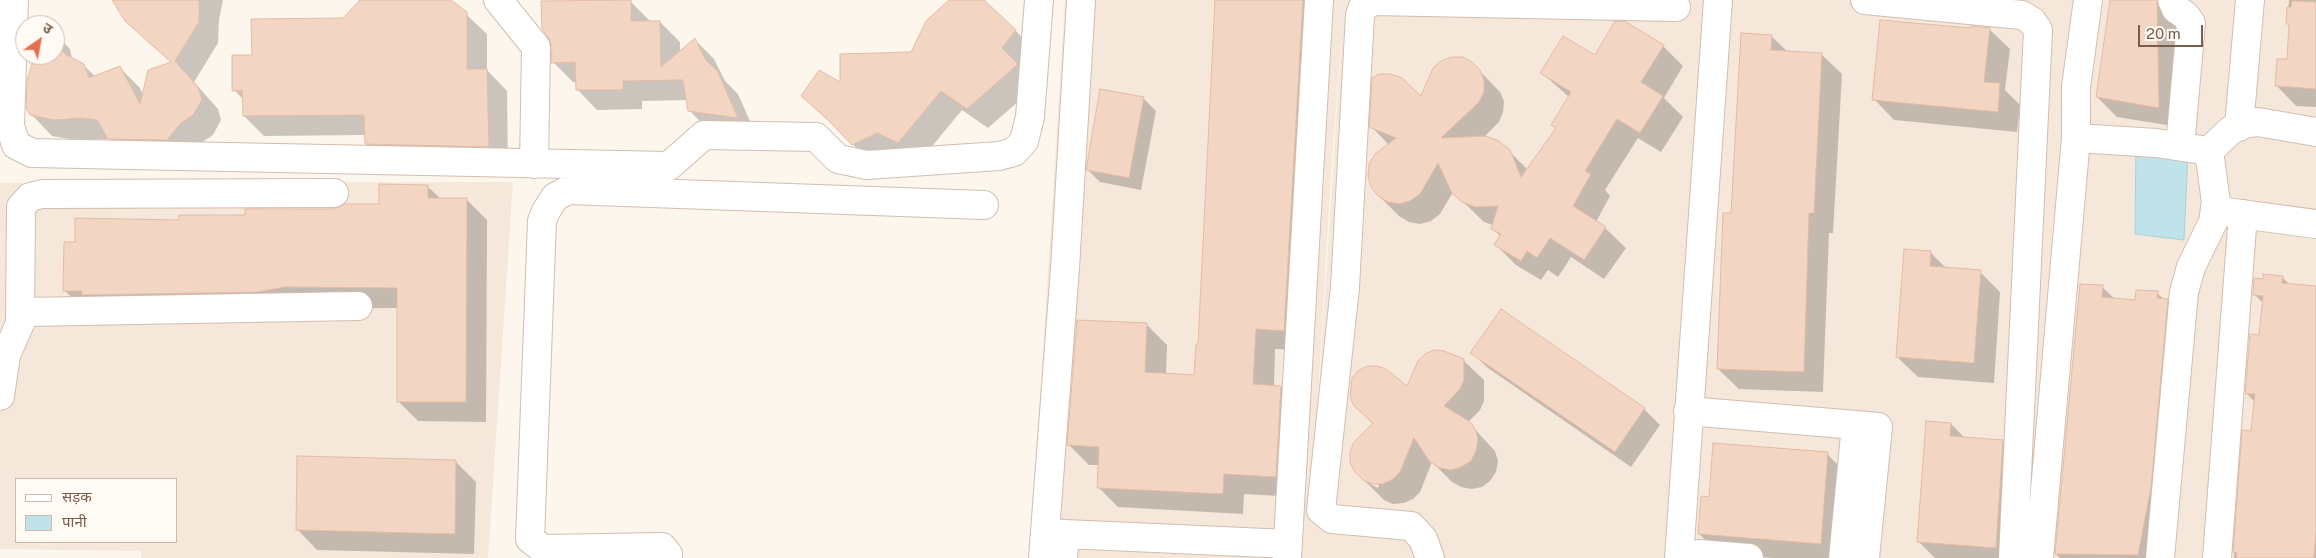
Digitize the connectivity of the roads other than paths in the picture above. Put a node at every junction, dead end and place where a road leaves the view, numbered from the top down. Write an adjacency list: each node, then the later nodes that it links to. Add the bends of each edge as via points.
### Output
1 (14, 0): 17 (street, via 10,126 16,145 32,153)
2 (498, 0): 17 (street, via 536,47)
3 (1039, 0): 17 (street, via 1030,117 1024,142 1014,152 998,156 868,165 838,159 816,137 704,135 669,166)
4 (1081, 0): 29 (street, via 1065,268)
5 (1319, 0): 30 (street)
6 (1718, 0): 27 (street)
7 (1865, 0): 37 (street, via 2022,15 2038,30)
8 (2088, 0): 14 (street, via 2076,87)
9 (2172, 0): 15 (street, via 2176,9 2191,23)
10 (2250, 0): 12 (street)
11 (1676, 7): 33 (street, via 1374,1 1363,6 1345,287 1321,510 1332,519 1411,526 1423,539)
12 (2239, 126): 13 (street, via 2258,122); 16 (street)
13 (2316, 132)
14 (2076, 138): 15 (street); 38 (street)
15 (2180, 146): 16 (street)
16 (2209, 151): 20 (street)
17 (534, 164)
18 (334, 192): 24 (street, via 42,194 30,197 21,207)
19 (984, 205): 32 (street, via 568,190 555,196 542,221 530,539 543,549 662,547)
20 (2215, 210): 21 (street); 39 (street, via 2184,292)
21 (2243, 214): 22 (street); 40 (street)
22 (2316, 224)
23 (358, 306): 24 (street, via 25,312)
24 (20, 322): 25 (street)
25 (3, 354): 26 (street)
26 (0, 396)
27 (1688, 411): 28 (street); 31 (street)
28 (1856, 425): 35 (street); 36 (street, via 1878,427)
29 (1054, 546): 30 (street)
30 (1287, 551)
31 (1689, 556): 34 (street)
32 (668, 558)
33 (1430, 558)
34 (1749, 558)
35 (1843, 558)
36 (1864, 558)
37 (2013, 558)
38 (2039, 558)
39 (2160, 558)
40 (2218, 558)

